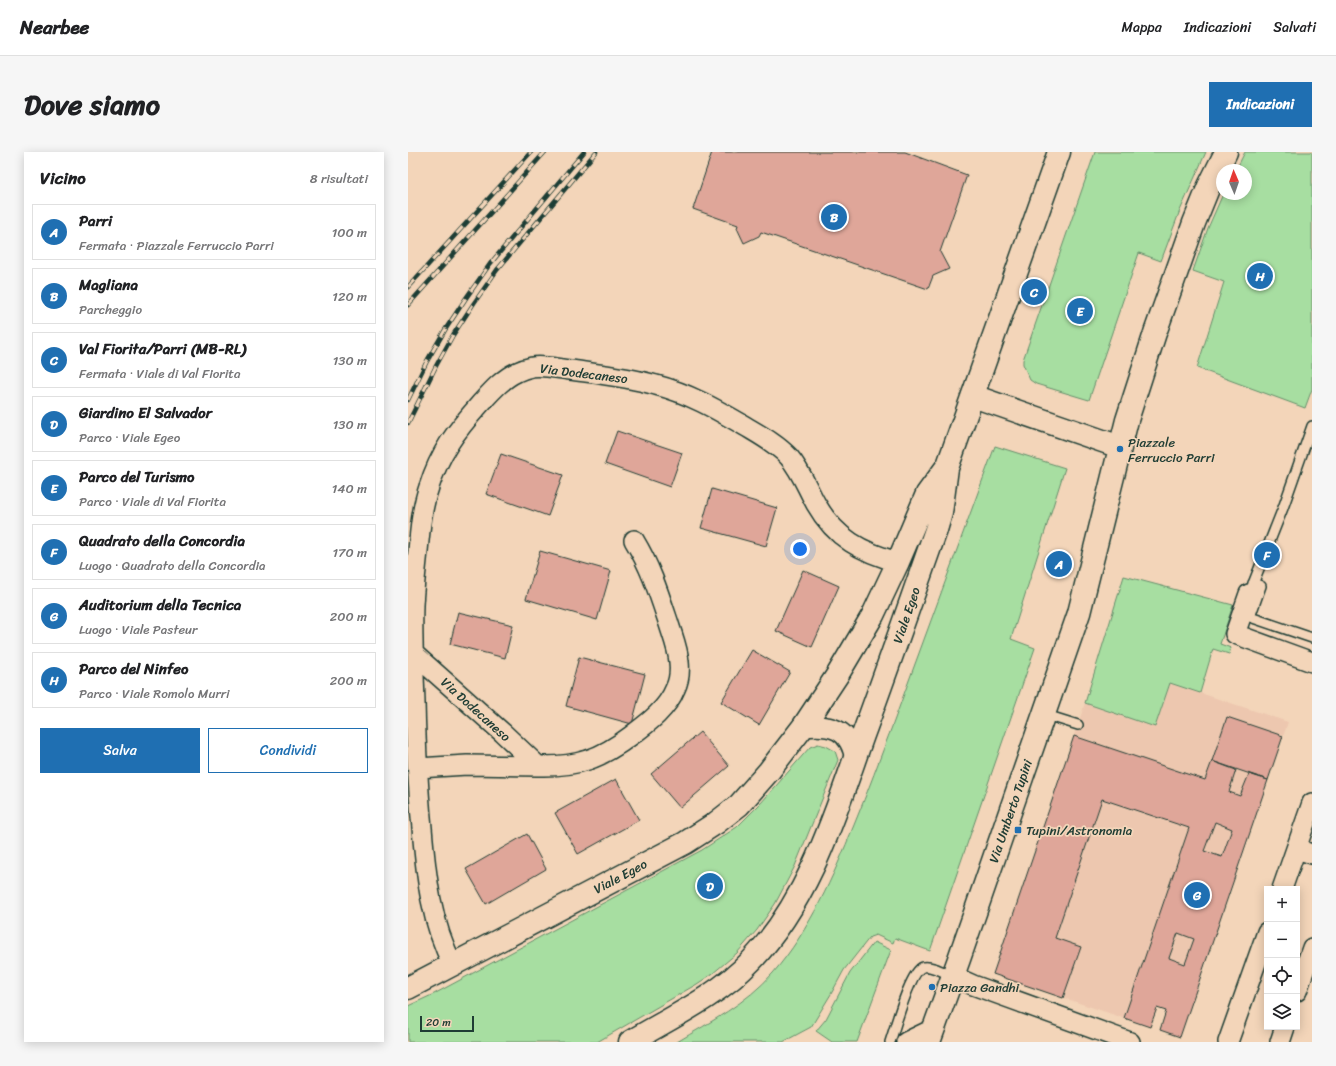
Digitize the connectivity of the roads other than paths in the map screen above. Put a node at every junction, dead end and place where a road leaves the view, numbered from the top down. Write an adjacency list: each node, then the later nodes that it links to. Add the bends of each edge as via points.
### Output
1 (1059, 152): 3 (main road, Viale Egeo)
2 (1226, 152): 5 (main road, via 1206,193 1178,266 1154,333)
3 (973, 396): 5 (main road); 6 (main road, Viale Egeo)
4 (1312, 426): 9 (lane)
5 (1120, 447): 13 (main road, Via Umberto Tupini, via 1079,613)
6 (947, 468): 8 (main road, Viale Egeo, via 927,494); 16 (main road, Viale Egeo, via 936,530)
7 (634, 540): 17 (street, via 656,583 678,655 680,671 675,690 656,715 610,750 574,764)
8 (898, 562): 11 (street, Via Dodecaneso, via 870,553 845,538 817,506 803,477 788,456 762,436 708,405 675,391 635,380 532,367 518,372 498,385 453,436 436,468 420,527 414,597); 15 (main road, Viale Egeo, via 865,628)
9 (1251, 588): 10 (lane, via 1261,586 1250,617); 12 (street, via 1236,634)
10 (1312, 638)
11 (413, 653): 17 (street, Via Dodecaneso); 18 (street, Via Dodecaneso)
12 (1312, 662)
13 (1044, 714): 14 (lane); 25 (main road, Via Umberto Tupini)
14 (1078, 725)
15 (803, 727): 16 (street, via 826,726 839,731 848,741); 24 (main road, Viale Egeo, via 760,782 739,805 716,823 685,843)
16 (855, 760): 30 (main road, Viale Egeo, via 808,878 762,949 740,972 714,992)
17 (538, 766): 18 (street)
18 (418, 768): 24 (street, Via Dodecaneso, via 423,843 431,900 440,936)
19 (1312, 803): 20 (street)
20 (1304, 851): 21 (street)
21 (1284, 886)
22 (1264, 940): 34 (street)
23 (1312, 948): 26 (street)
24 (453, 965): 27 (main road, Viale Egeo)
25 (956, 968): 29 (main road); 31 (lane, via 928,967 916,972); 33 (street, via 973,985)
26 (1300, 982)
27 (408, 988)
28 (1284, 1030): 35 (street)
29 (931, 1036): 32 (street)
30 (630, 1042)
31 (890, 1042)
32 (906, 1042)
33 (1130, 1042)
34 (1228, 1042)
35 (1280, 1042)

